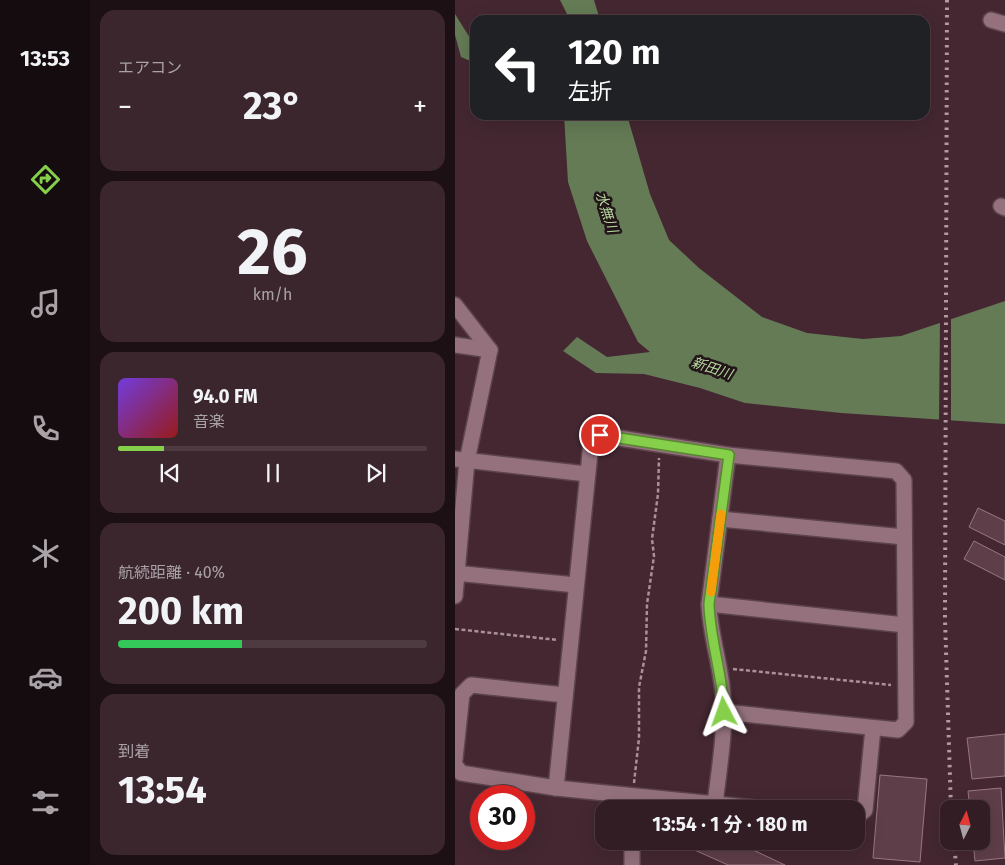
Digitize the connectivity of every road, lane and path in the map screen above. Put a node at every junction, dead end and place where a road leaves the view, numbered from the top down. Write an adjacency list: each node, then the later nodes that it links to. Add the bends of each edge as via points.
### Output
1 (455, 305): 3 (street)
2 (455, 345): 3 (street)
3 (490, 350): 6 (street)
4 (659, 444): 5 (street); 7 (street, via 600,435 591,443); 26 (path, via 658,494 652,538 654,556 647,604 647,650 639,687 639,738)
5 (729, 455): 8 (street); 9 (street, via 896,472 904,480)
6 (461, 460): 7 (street); 10 (street)
7 (587, 474): 11 (street)
8 (720, 519): 9 (street); 13 (street)
9 (904, 538): 14 (street)
10 (456, 573): 11 (street); 12 (street)
11 (576, 585): 16 (street)
12 (455, 596)
13 (709, 604): 14 (street); 17 (street, via 710,628)
14 (905, 625): 18 (street)
15 (455, 629): 16 (path)
16 (570, 642): 19 (street)
17 (719, 668): 18 (path); 20 (street)
18 (906, 687): 21 (street, via 906,722 898,730)
19 (565, 695): 22 (street, via 471,686 462,694); 24 (street)
20 (724, 712): 21 (street); 27 (street)
21 (873, 728): 28 (street)
22 (455, 759)
23 (455, 765): 24 (street, via 461,773)
24 (556, 788): 25 (street)
25 (621, 800)
26 (632, 800)
27 (715, 800)
28 (865, 810)
29 (632, 850): 30 (street)
30 (632, 865)

